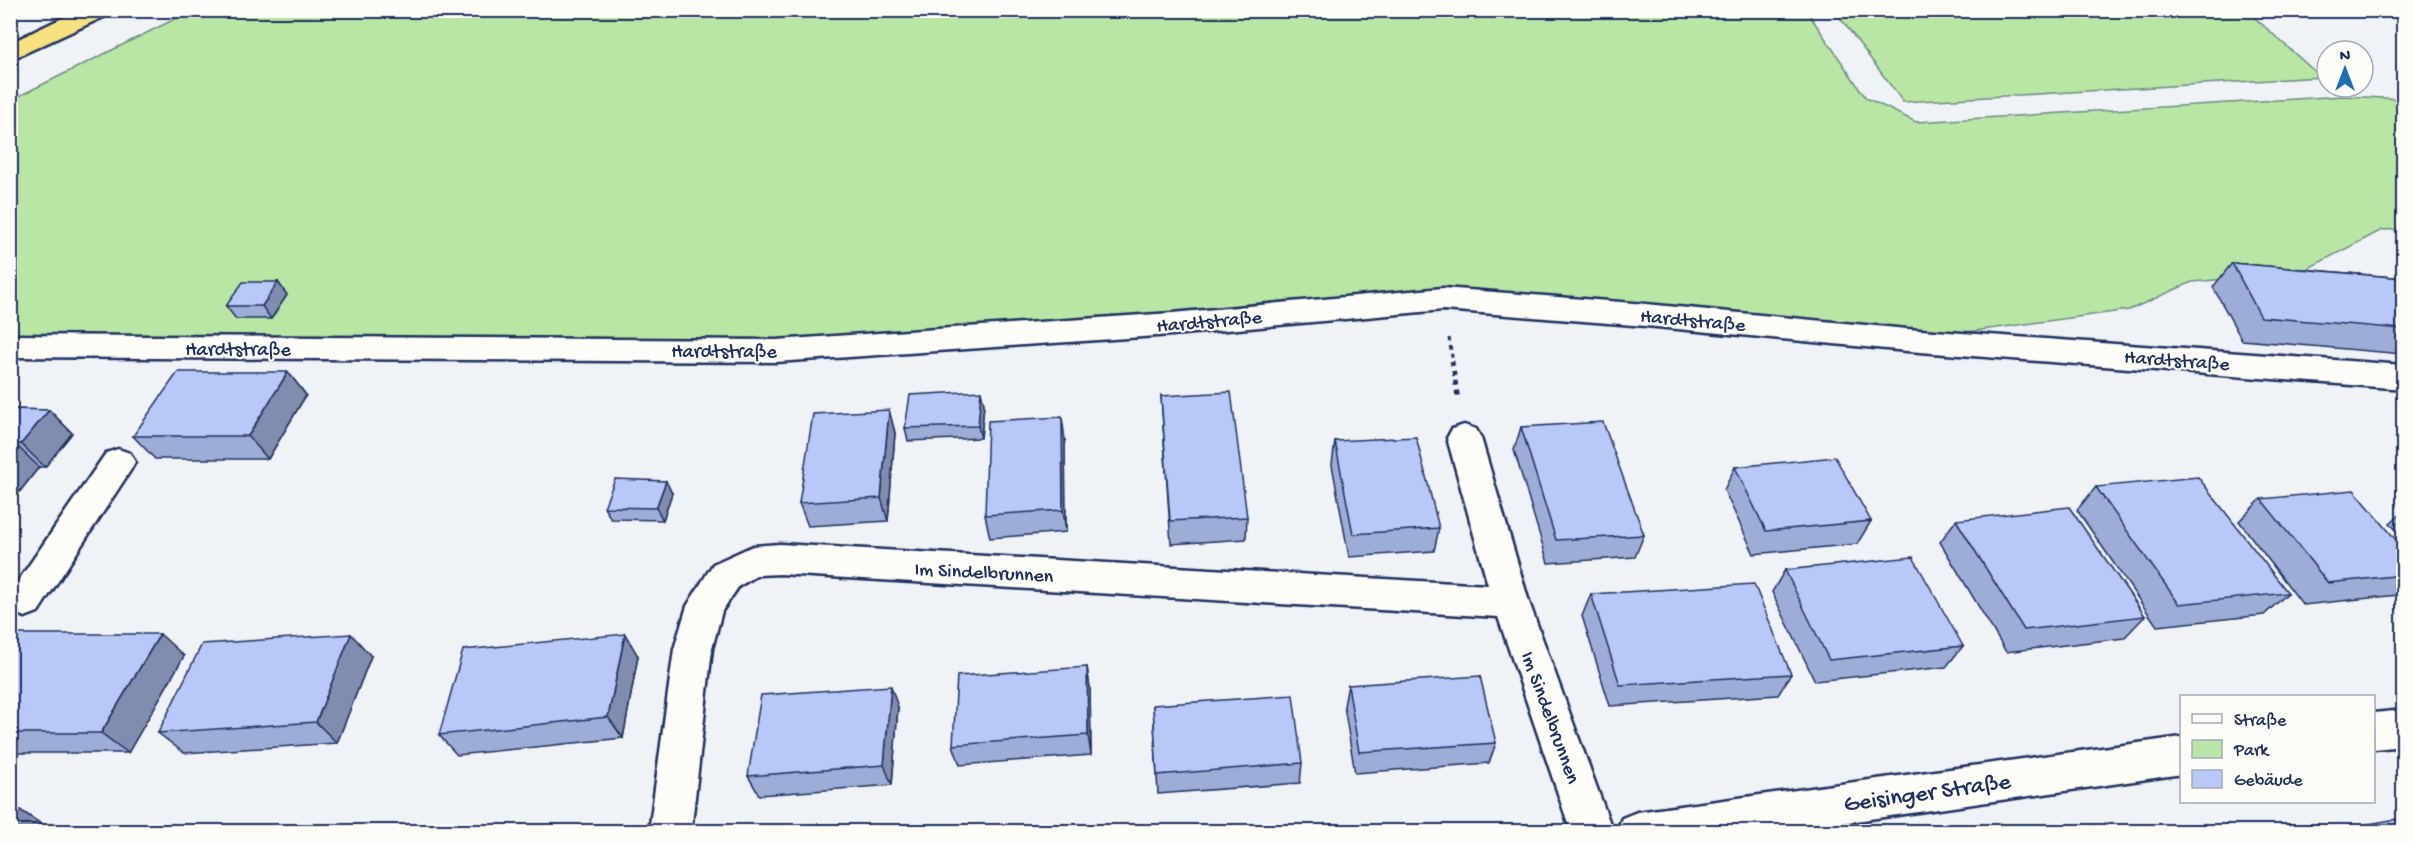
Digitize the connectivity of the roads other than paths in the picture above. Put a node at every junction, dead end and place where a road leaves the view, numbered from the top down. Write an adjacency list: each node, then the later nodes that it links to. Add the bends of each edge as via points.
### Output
1 (99, 10): 2 (highway)
2 (10, 53)
3 (10, 346): 4 (street, Hardtstraße, via 776,351 1172,324 1443,299 1907,340)
4 (2403, 377)
5 (1464, 438): 7 (street, Im Sindelbrunnen)
6 (118, 462): 8 (street)
7 (1511, 602): 12 (street, Im Sindelbrunnen, via 780,559 753,561 726,575 705,606 693,649); 13 (street, Im Sindelbrunnen)
8 (15, 608)
9 (2403, 728): 10 (street)
10 (2375, 731)
11 (2180, 756): 14 (street, Geisinger Straße)
12 (670, 831)
13 (1592, 831)
14 (1636, 831)

